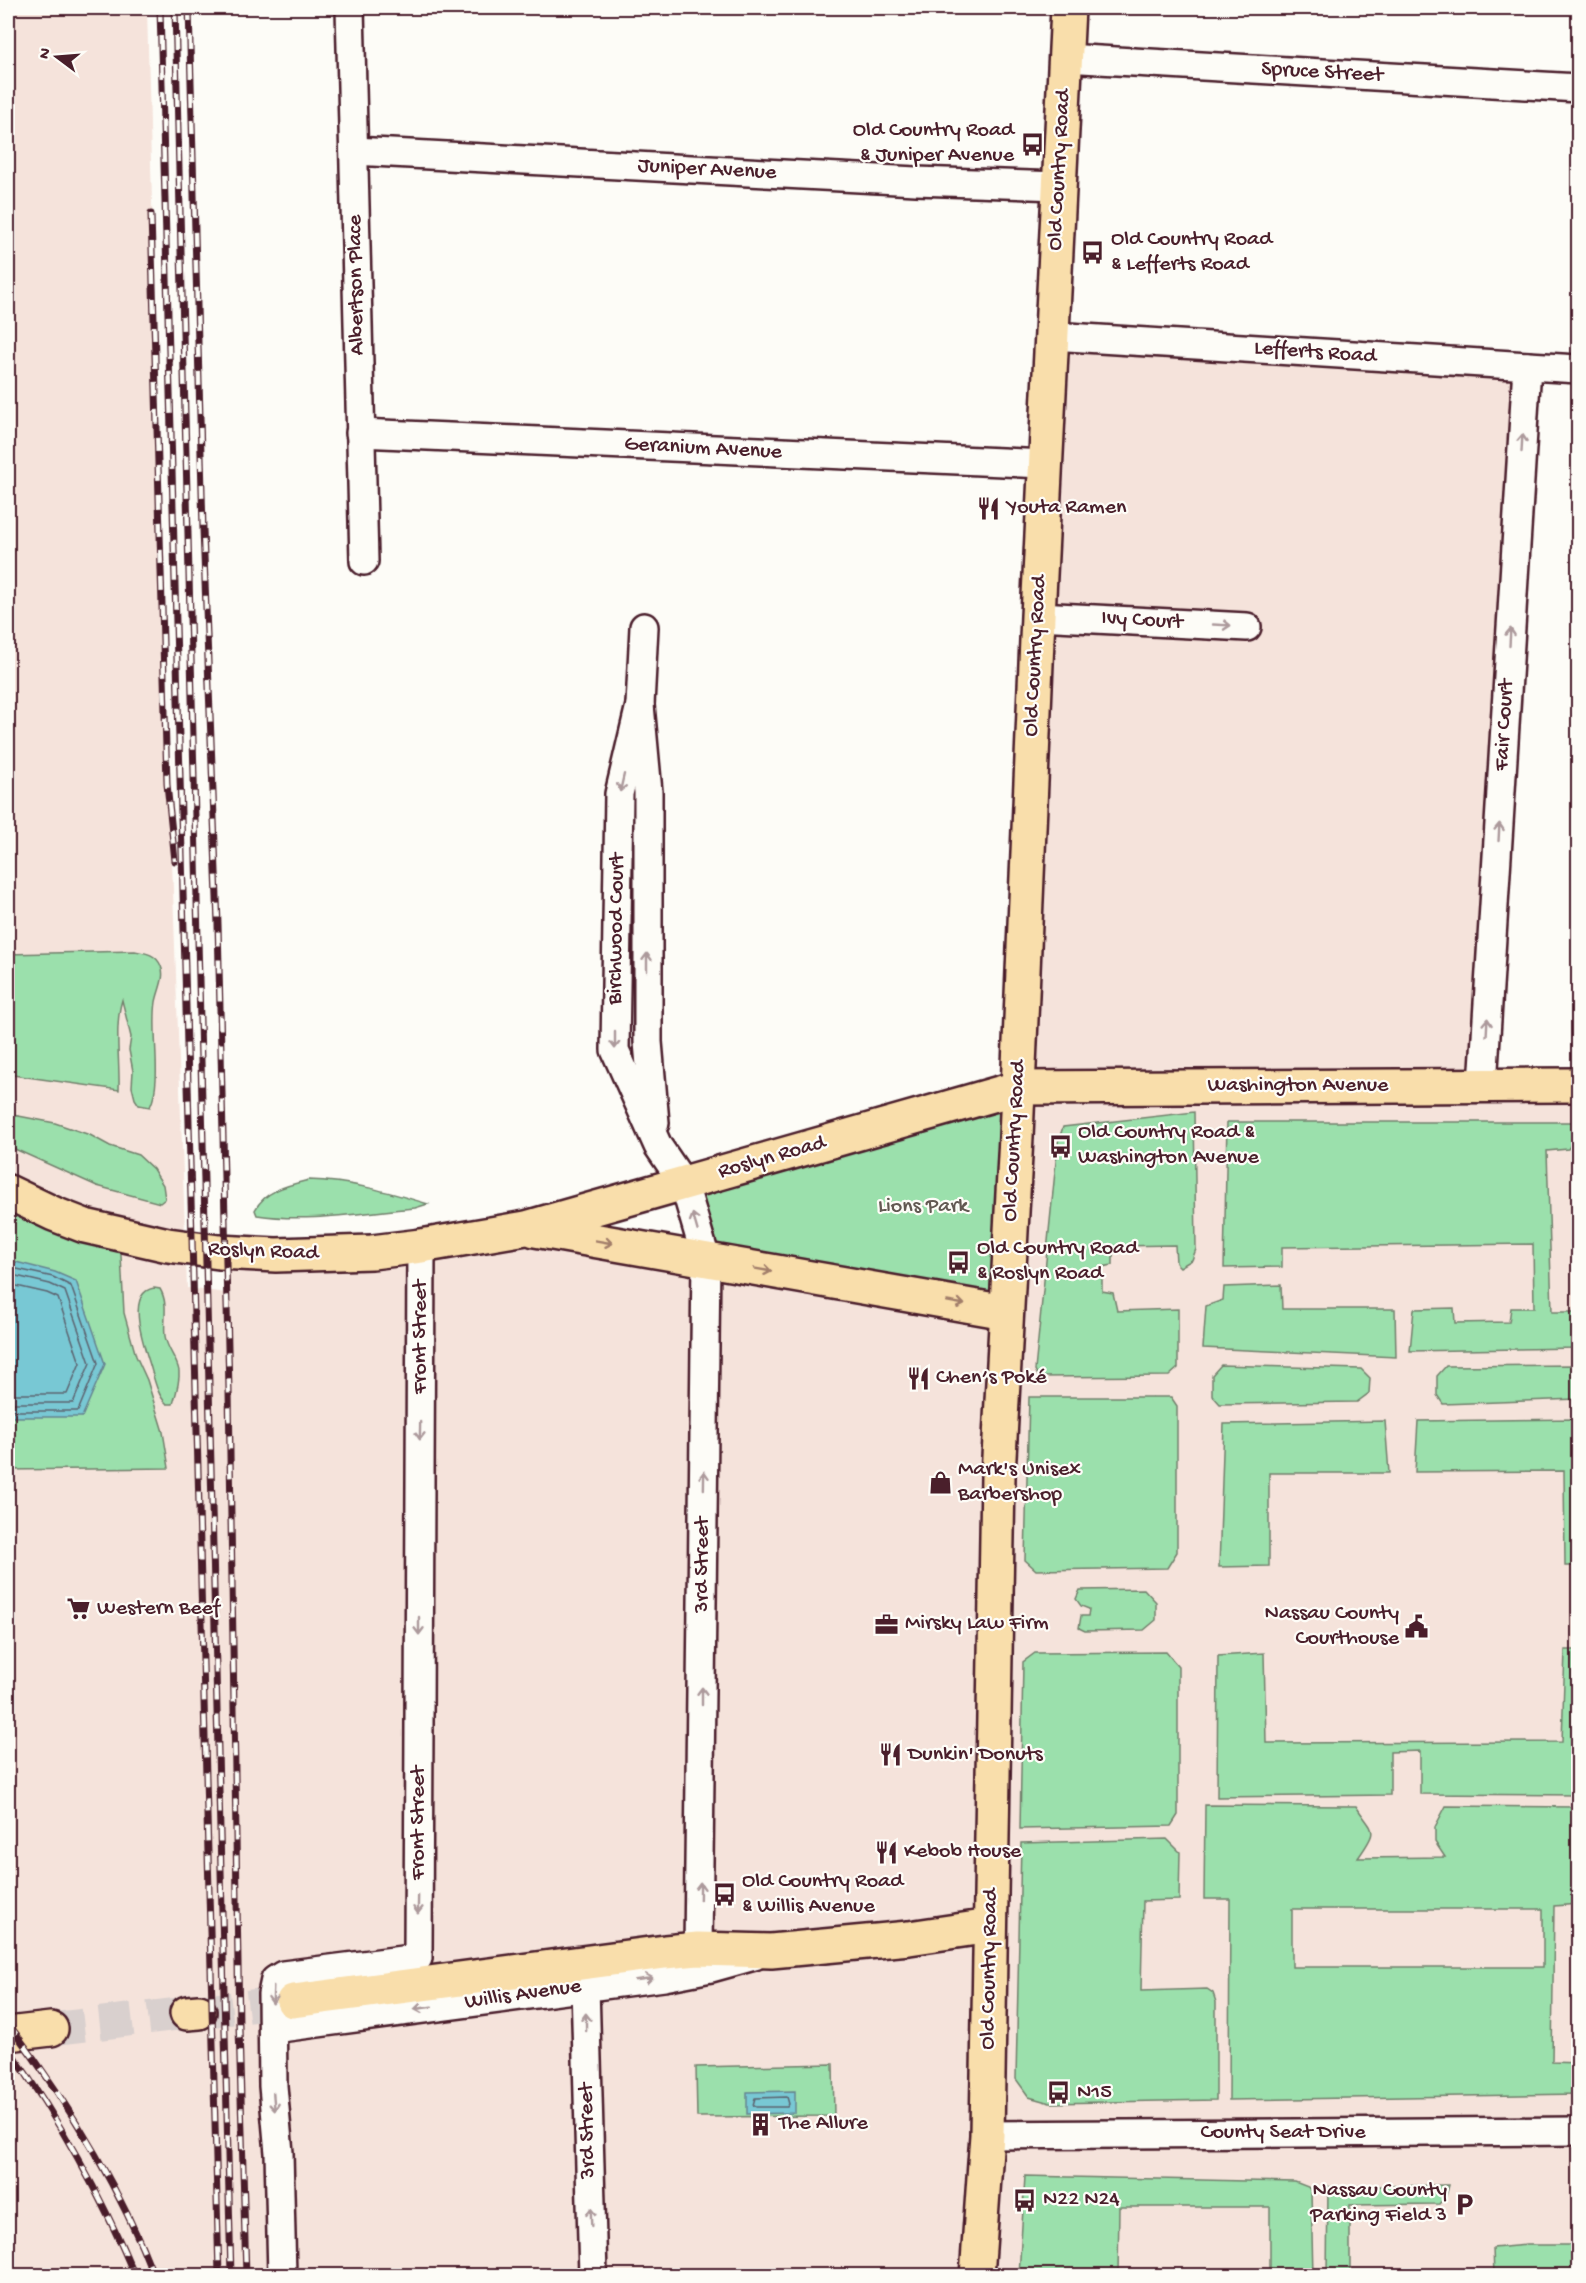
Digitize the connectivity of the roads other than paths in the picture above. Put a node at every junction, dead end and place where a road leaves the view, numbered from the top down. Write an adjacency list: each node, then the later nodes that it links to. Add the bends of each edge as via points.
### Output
1 (350, 8): 5 (street, Albertson Place)
2 (1068, 8): 3 (main road, Old Country Road)
3 (1065, 58): 4 (street, Spruce Street); 6 (main road, Old Country Road)
4 (1578, 88)
5 (354, 151): 6 (street, Juniper Avenue); 10 (street, Albertson Place)
6 (1059, 186): 7 (main road, Old Country Road)
7 (1052, 336): 8 (street, Lefferts Road); 11 (main road, Old Country Road)
8 (1527, 366): 9 (street, Lefferts Road); 16 (street, Fair Court, one-way to 8)
9 (1578, 369)
10 (360, 433): 11 (street, Geranium Avenue); 12 (street, Albertson Place)
11 (1045, 464): 13 (main road, Old Country Road)
12 (364, 561)
13 (1038, 616): 15 (street, Ivy Court, one-way to 15); 18 (main road, Old Country Road)
14 (644, 627): 19 (street, Birchwood Court, via 640,705 648,792 648,1042 658,1146)
15 (1247, 627)
16 (1483, 1085): 17 (main road, Washington Avenue); 18 (main road, Washington Avenue)
17 (1578, 1085)
18 (1017, 1088): 19 (main road, Roslyn Road); 24 (main road, Old Country Road)
19 (684, 1184): 21 (main road, Roslyn Road); 23 (street, 3rd Street, one-way to 19)
20 (8, 1192): 22 (main road, Roslyn Road, via 85,1226 193,1249 318,1255)
21 (526, 1228): 22 (main road, Roslyn Road); 23 (main road, Roslyn Road, one-way to 23)
22 (422, 1246): 31 (street, Front Street, one-way to 31, via 418,1958 279,1977 272,1994)
23 (706, 1259): 24 (main road, Roslyn Road, one-way to 24); 26 (street, 3rd Street, one-way to 23)
24 (1006, 1312): 25 (main road, Old Country Road, via 998,1476)
25 (990, 1926): 27 (main road, Willis Avenue); 34 (main road, Old Country Road)
26 (699, 1949): 27 (main road, Willis Avenue); 29 (main road, Willis Avenue)
27 (771, 1951): 28 (street, Willis Avenue, one-way to 27, via 711,1968)
28 (585, 1986): 31 (street, Willis Avenue, one-way to 31); 36 (street, 3rd Street, one-way to 28)
29 (292, 2001)
30 (51, 2029): 32 (main road)
31 (273, 2029): 35 (street, Front Street, one-way to 35)
32 (8, 2034)
33 (1578, 2132): 34 (street, County Seat Drive)
34 (987, 2135): 37 (main road, Old Country Road)
35 (282, 2276)
36 (593, 2276)
37 (977, 2276)

